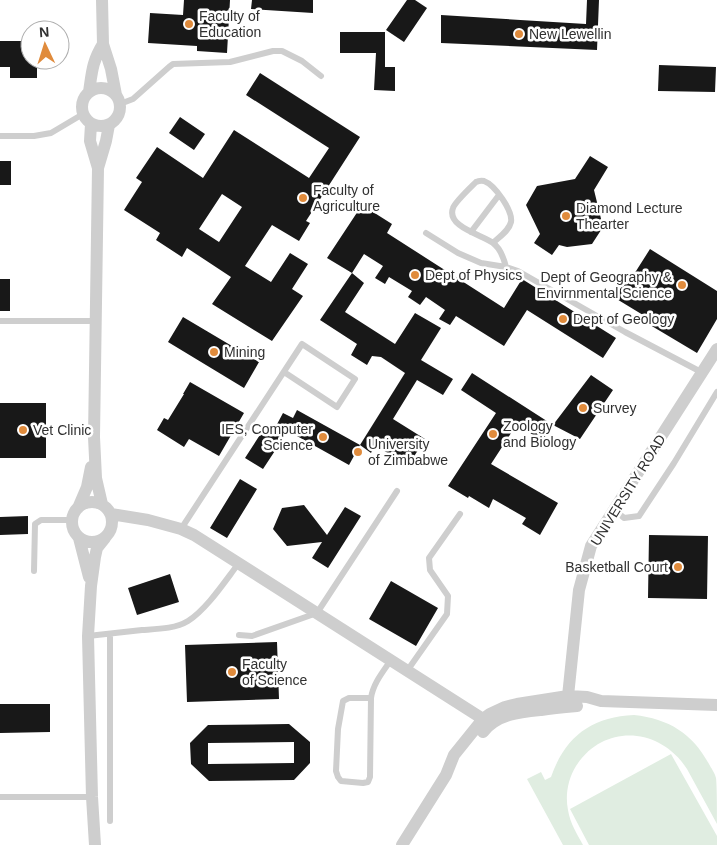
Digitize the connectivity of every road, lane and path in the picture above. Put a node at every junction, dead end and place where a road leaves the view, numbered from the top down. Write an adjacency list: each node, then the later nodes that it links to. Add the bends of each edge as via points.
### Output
1 (102, 0): 2 (street)
2 (103, 44): 4 (street, via 91,70); 5 (street)
3 (321, 76): 5 (lane, via 302,61 282,51 272,51 230,62 173,64 133,99)
4 (89, 92): 5 (street, via 103,88 110,90); 6 (street, via 82,106)
5 (118, 100): 7 (street, via 119,114)
6 (87, 119): 7 (street, via 98,126); 8 (lane, via 51,134); 9 (street)
7 (109, 125): 9 (street)
8 (0, 136)
9 (98, 168): 15 (street)
10 (499, 195): 11 (lane); 11 (lane, via 493,187 480,180 453,207 452,217); 13 (lane, via 508,208 511,221 507,230)
11 (471, 232): 13 (lane)
12 (426, 233): 14 (lane, via 481,263)
13 (493, 243): 14 (lane)
14 (506, 266): 19 (lane)
15 (96, 320): 16 (lane); 21 (street)
16 (0, 321)
17 (717, 349): 19 (street, UNIVERSITY ROAD)
18 (284, 372): 18 (lane, via 302,344 355,379 337,407); 30 (lane)
19 (703, 373): 25 (street, UNIVERSITY ROAD)
20 (717, 392): 25 (lane, via 638,516 624,518)
21 (94, 437): 23 (street, via 96,478); 24 (street, via 87,487)
22 (397, 491): 36 (lane)
23 (102, 504): 24 (street, via 89,502); 26 (street)
24 (78, 508): 28 (street)
25 (615, 510): 43 (street, UNIVERSITY ROAD, via 592,546 579,590)
26 (111, 514): 29 (street); 31 (street, via 112,527)
27 (460, 514): 41 (lane, via 429,558 430,570 448,596 447,614)
28 (72, 520): 32 (street); 34 (lane, via 41,520 35,524)
29 (148, 520): 30 (street); 31 (street, via 128,525)
30 (181, 529): 33 (street)
31 (107, 536): 32 (street, via 92,542); 35 (street, via 97,548)
32 (79, 538): 35 (street)
33 (239, 563): 36 (street); 37 (lane, via 206,605 186,622)
34 (34, 571)
35 (91, 586): 39 (street)
36 (317, 613): 38 (lane, via 252,636); 40 (street)
37 (110, 634): 39 (lane); 48 (lane)
38 (239, 635)
39 (88, 636): 47 (street)
40 (391, 660): 41 (street); 42 (lane, via 377,680)
41 (407, 671): 45 (street)
42 (371, 698): 42 (lane, via 370,778 364,783 341,781 336,770 342,701)
43 (569, 701): 44 (street, via 587,705 601,701); 45 (street, via 517,704 496,711)
44 (717, 705)
45 (486, 722): 50 (street, via 454,755 446,775)
46 (0, 797): 47 (lane)
47 (92, 797): 49 (street)
48 (110, 821)
49 (95, 845)
50 (402, 845)

